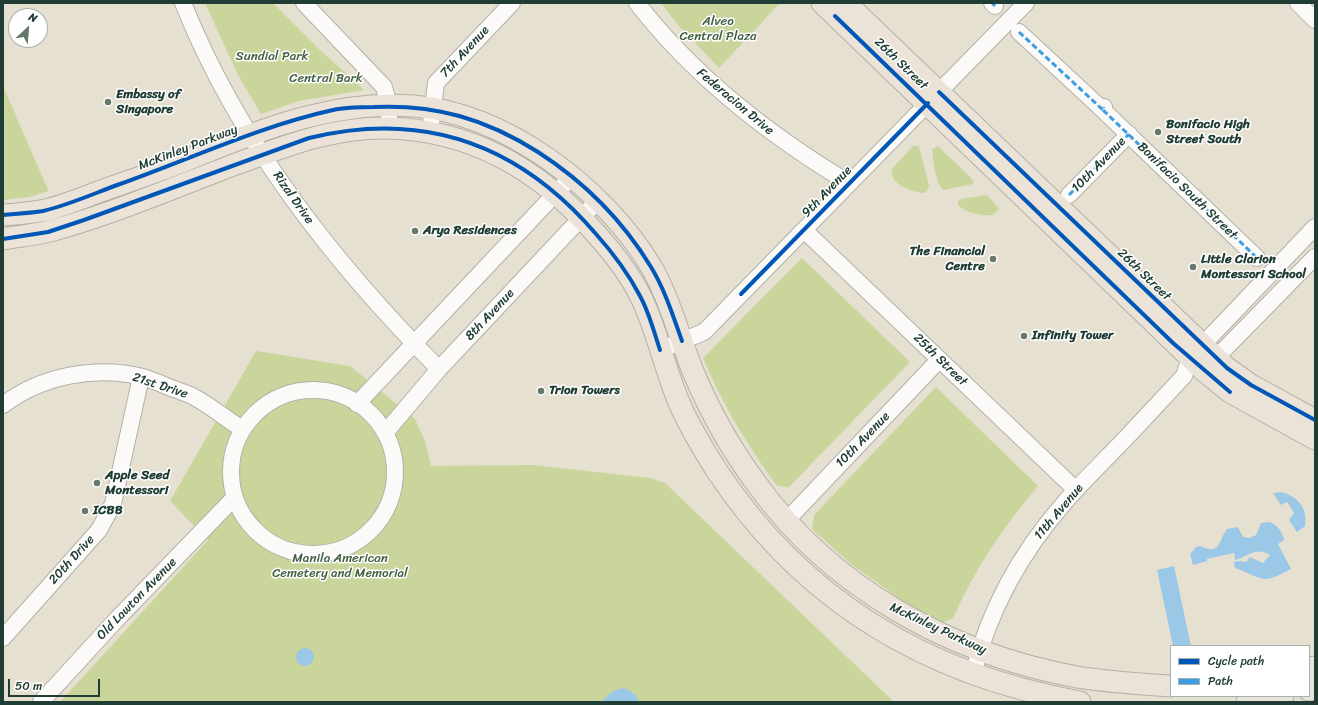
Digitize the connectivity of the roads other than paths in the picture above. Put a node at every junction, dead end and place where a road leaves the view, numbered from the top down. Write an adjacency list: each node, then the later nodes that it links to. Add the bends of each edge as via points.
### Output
1 (183, 3): 16 (street, Rizal Drive)
2 (304, 3): 12 (street, via 384,88)
3 (512, 3): 13 (street, 7th Avenue, via 442,76 434,89)
4 (637, 3): 20 (street, Federacion Drive, via 670,42 725,96 790,146)
5 (822, 3): 11 (main road, 26th Street)
6 (846, 3): 11 (main road, 26th Street)
7 (1026, 3): 11 (street, 9th Avenue)
8 (1298, 3): 9 (street)
9 (1315, 20)
10 (1019, 32): 17 (street, Bonifacio South Street)
11 (933, 98): 20 (street, 9th Avenue); 35 (main road, 26th Street)
12 (389, 106): 13 (main road, McKinley Parkway); 14 (street); 16 (main road, McKinley Parkway, via 334,110)
13 (432, 109): 15 (street, 7th Avenue); 19 (main road, McKinley Parkway, via 483,123 530,148)
14 (388, 128): 15 (main road, McKinley Parkway); 18 (main road, McKinley Parkway, via 338,130)
15 (430, 132): 21 (main road, McKinley Parkway, via 472,143 500,155)
16 (250, 135): 18 (street, Rizal Drive); 24 (main road, McKinley Parkway, via 44,211)
17 (1136, 141): 22 (street, 10th Avenue); 29 (street, Bonifacio South Street)
18 (262, 154): 28 (main road, McKinley Parkway, via 48,232); 32 (street, Rizal Drive, via 324,241)
19 (572, 176): 21 (street); 23 (main road, McKinley Parkway)
20 (849, 183): 27 (street, 9th Avenue)
21 (556, 192): 25 (main road, McKinley Parkway); 32 (street)
22 (1070, 195)
23 (598, 200): 25 (street, 8th Avenue); 31 (main road, McKinley Parkway, via 628,234 651,266)
24 (3, 215)
25 (582, 217): 33 (main road, McKinley Parkway, via 610,249 641,296); 36 (street, 8th Avenue)
26 (1315, 227): 35 (street, 11th Avenue)
27 (804, 230): 31 (street, 9th Avenue, via 704,332); 34 (street, 25th Street)
28 (3, 239)
29 (1256, 256)
30 (1315, 257): 35 (street, 11th Avenue)
31 (682, 341): 33 (street, 9th Avenue); 46 (main road, McKinley Parkway, via 720,429 758,487)
32 (414, 344): 36 (street, Rizal Drive); 39 (street)
33 (660, 350): 49 (main road, McKinley Parkway, via 678,402 718,473 785,555 837,602 876,627 908,645)
34 (939, 360): 44 (street, 25th Street); 46 (street, 10th Avenue)
35 (1199, 361): 40 (main road, 26th Street, via 1251,385); 43 (main road, 26th Street, via 1230,392); 44 (street, 11th Avenue)
36 (439, 369): 42 (street, 8th Avenue)
37 (142, 377): 38 (street, 21st Drive, via 112,373 64,377 38,385); 41 (street, 21st Drive, via 193,396); 47 (street, 20th Drive, via 112,504 99,530)
38 (3, 404)
39 (358, 404): 41 (street, via 346,397 320,390 294,392 264,406); 42 (street, via 373,416)
40 (1315, 420)
41 (242, 429): 45 (street, via 230,463)
42 (385, 433): 45 (street, via 394,458 395,472 391,498 379,522 359,541 347,547 328,553 308,555 276,546 262,538 250,526)
43 (1315, 439)
44 (1076, 490): 48 (street, 11th Avenue, via 1064,502 1025,555 1007,585)
45 (234, 498): 52 (street, Old Lawton Avenue)
46 (786, 521): 48 (main road, McKinley Parkway, via 827,562 853,583 911,619)
47 (3, 638)
48 (979, 649): 49 (street, 11th Avenue); 50 (main road, McKinley Parkway, via 1027,665 1073,676)
49 (973, 674): 53 (main road, McKinley Parkway, via 1021,690)
50 (1170, 686)
51 (1277, 697): 54 (main road)
52 (41, 702)
53 (1076, 702)
54 (1247, 702)

